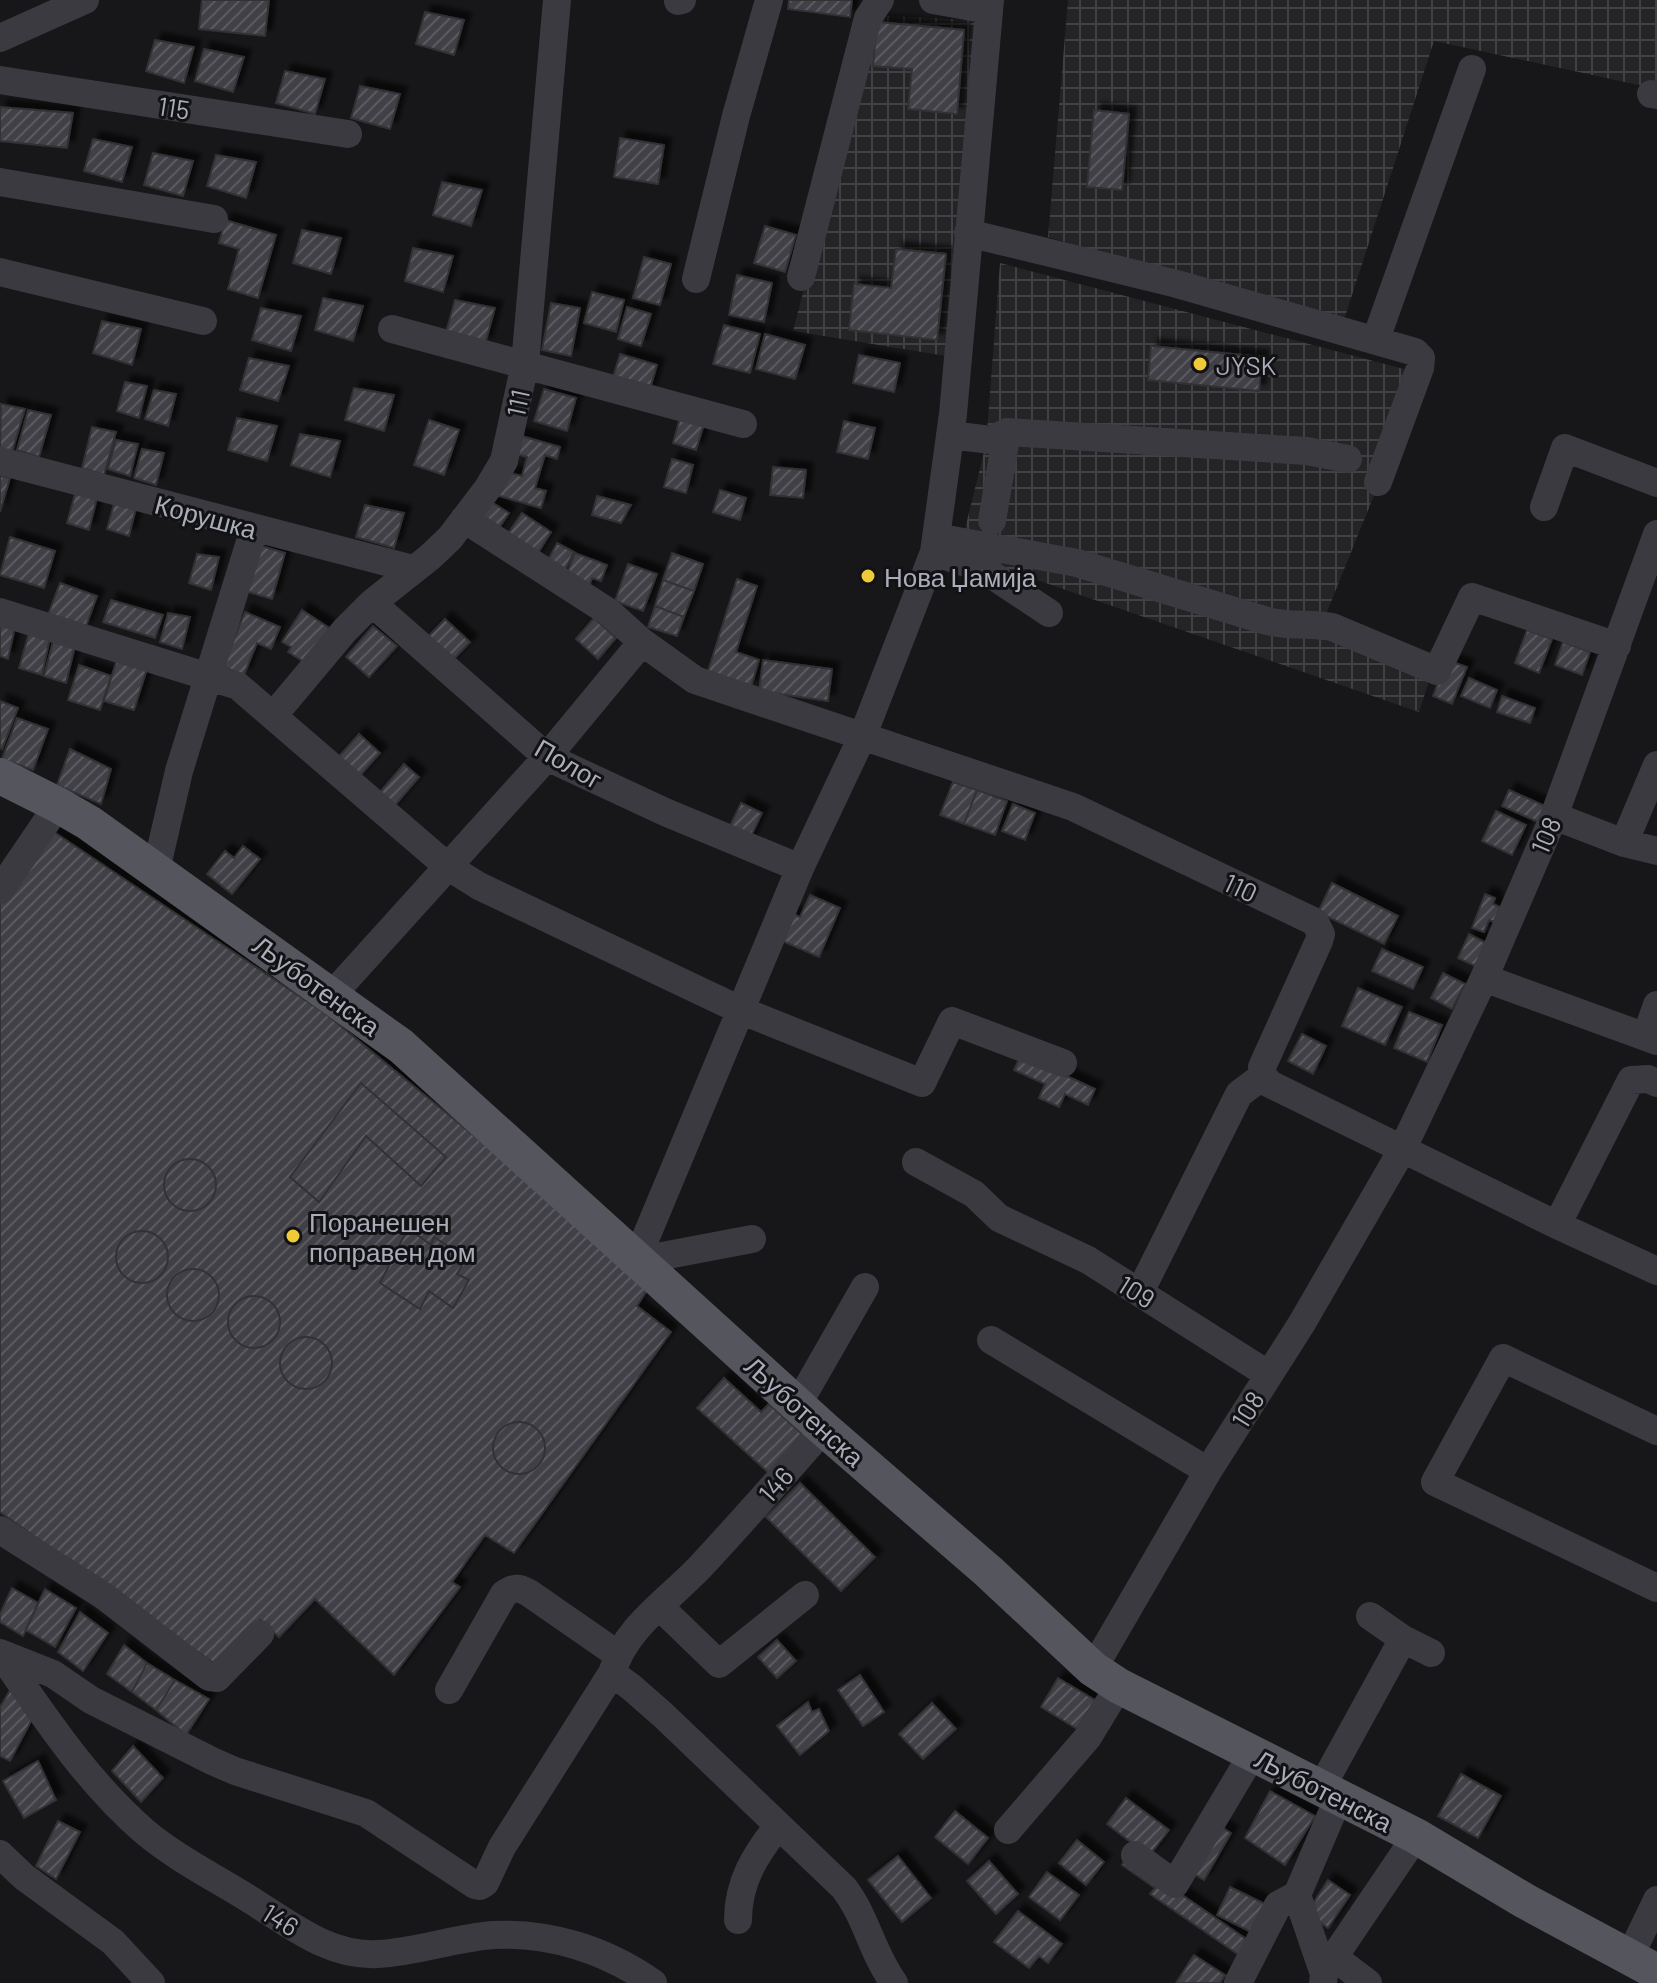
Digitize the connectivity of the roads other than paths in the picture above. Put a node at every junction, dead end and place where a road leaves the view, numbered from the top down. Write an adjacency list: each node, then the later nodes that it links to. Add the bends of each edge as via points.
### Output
1 (85, 0): 7 (street)
2 (557, 0): 20 (street, 111)
3 (769, 0): 16 (street)
4 (880, 0): 15 (street, via 868,18)
5 (933, 0): 6 (street)
6 (990, 5): 13 (street)
7 (0, 38)
8 (1472, 69): 19 (street)
9 (0, 80): 10 (street, 115)
10 (348, 134)
11 (0, 182): 12 (street)
12 (214, 219)
13 (968, 233): 19 (street); 22 (street)
14 (0, 272): 17 (street)
15 (801, 277)
16 (696, 279)
17 (203, 321)
18 (392, 329): 20 (street)
19 (1376, 339): 26 (street, via 1421,358)
20 (525, 364): 21 (street); 29 (street, 111, via 504,461)
21 (743, 424)
22 (952, 424): 23 (street, via 993,422); 33 (street)
23 (1007, 432): 24 (street, via 1307,451); 30 (street)
24 (1348, 459)
25 (0, 461): 31 (street, Корушка)
26 (1378, 482)
27 (1657, 483): 28 (street, via 1565,448)
28 (1544, 507)
29 (464, 519): 34 (street, 111); 39 (street, via 600,606)
30 (992, 521)
31 (254, 529): 34 (street, Корушка); 41 (street)
32 (1657, 534): 35 (street, 108)
33 (935, 544): 38 (street); 40 (street, via 1077,563 1267,621 1332,627 1437,671 1472,597); 43 (street)
34 (413, 569): 36 (street, 111)
35 (1646, 597): 40 (street, 108)
36 (372, 603): 42 (street, 111); 44 (street, Полог)
37 (0, 612): 41 (street)
38 (1049, 613)
39 (642, 642): 43 (street, via 695,680); 44 (street)
40 (1617, 646): 48 (street, 108)
41 (208, 675): 42 (street, via 238,686); 53 (street)
42 (273, 716): 51 (street)
43 (863, 735): 52 (street); 61 (street, 110, via 1073,807 1315,922 1319,941 1262,1067)
44 (547, 757): 51 (street); 52 (street, Полог)
45 (1657, 765): 49 (street)
46 (0, 776): 47 (main road, Љуботенска)
47 (58, 805): 53 (main road, Љуботенска); 54 (street)
48 (1554, 816): 49 (street); 55 (street, 108)
49 (1624, 843): 50 (street)
50 (1657, 851)
51 (447, 866): 56 (street); 58 (street)
52 (800, 868): 58 (street)
53 (156, 870): 56 (main road, Љуботенска)
54 (0, 890)
55 (1484, 978): 59 (street); 63 (street, 108)
56 (331, 996): 67 (main road, Љуботенска, via 401,1046)
57 (1657, 1005): 59 (street)
58 (740, 1010): 60 (street, via 922,1083 952,1021); 67 (street)
59 (1651, 1039)
60 (1063, 1063)
61 (1263, 1076): 63 (street); 70 (street, via 1239,1094)
62 (1657, 1083): 65 (street, via 1631,1080)
63 (1402, 1150): 65 (street); 72 (street, 108)
64 (916, 1162): 70 (street, 109, via 974,1194 999,1218 1088,1260)
65 (1557, 1225): 68 (street)
66 (752, 1239): 67 (street)
67 (636, 1261): 73 (main road, Љуботенска)
68 (1657, 1271)
69 (865, 1287): 73 (street)
70 (1140, 1292): 72 (street, 109)
71 (991, 1340): 76 (street)
72 (1269, 1375): 76 (street, 108)
73 (798, 1404): 74 (main road, Љуботенска)
74 (824, 1429): 80 (street, 146); 87 (main road, Љуботенска)
75 (1657, 1431): 78 (street, via 1503,1358 1435,1482)
76 (1208, 1471): 87 (street, 108)
77 (0, 1530): 82 (street, via 104,1596 209,1677 217,1678)
78 (1657, 1588)
79 (805, 1595): 80 (street, via 719,1664)
80 (659, 1606): 86 (street, 146)
81 (1370, 1616): 83 (street)
82 (260, 1634)
83 (1403, 1639): 85 (street); 90 (street)
84 (0, 1653): 86 (street, 146, via 53,1674 91,1700 212,1761 366,1813 480,1886); 101 (street, 146, via 115,1805 212,1879 314,1940 341,1951 377,1955 493,1935 548,1939 597,1951)
85 (1431, 1653)
86 (615, 1664): 88 (street, via 529,1593 513,1588 504,1594); 91 (street)
87 (1106, 1678): 89 (main road, Љуботенска); 92 (street, 108, via 1088,1737)
88 (449, 1690)
89 (1253, 1753): 90 (main road, Љуботенска); 95 (street, via 1175,1884)
90 (1329, 1794): 93 (main road, Љуботенска); 96 (street)
91 (778, 1826): 98 (street, via 746,1873); 102 (street, via 857,1904 880,1963)
92 (1008, 1830)
93 (1416, 1836): 99 (main road, Љуботенска); 105 (street, via 1334,1957)
94 (0, 1854): 100 (street, via 113,1942)
95 (1135, 1855)
96 (1297, 1895): 103 (street, via 1278,1905); 104 (street)
97 (1657, 1900): 99 (street)
98 (738, 1920)
99 (1644, 1964)
100 (151, 1983)
101 (653, 1983)
102 (894, 1983)
103 (1238, 1983)
104 (1323, 1983)
105 (1368, 1983)

